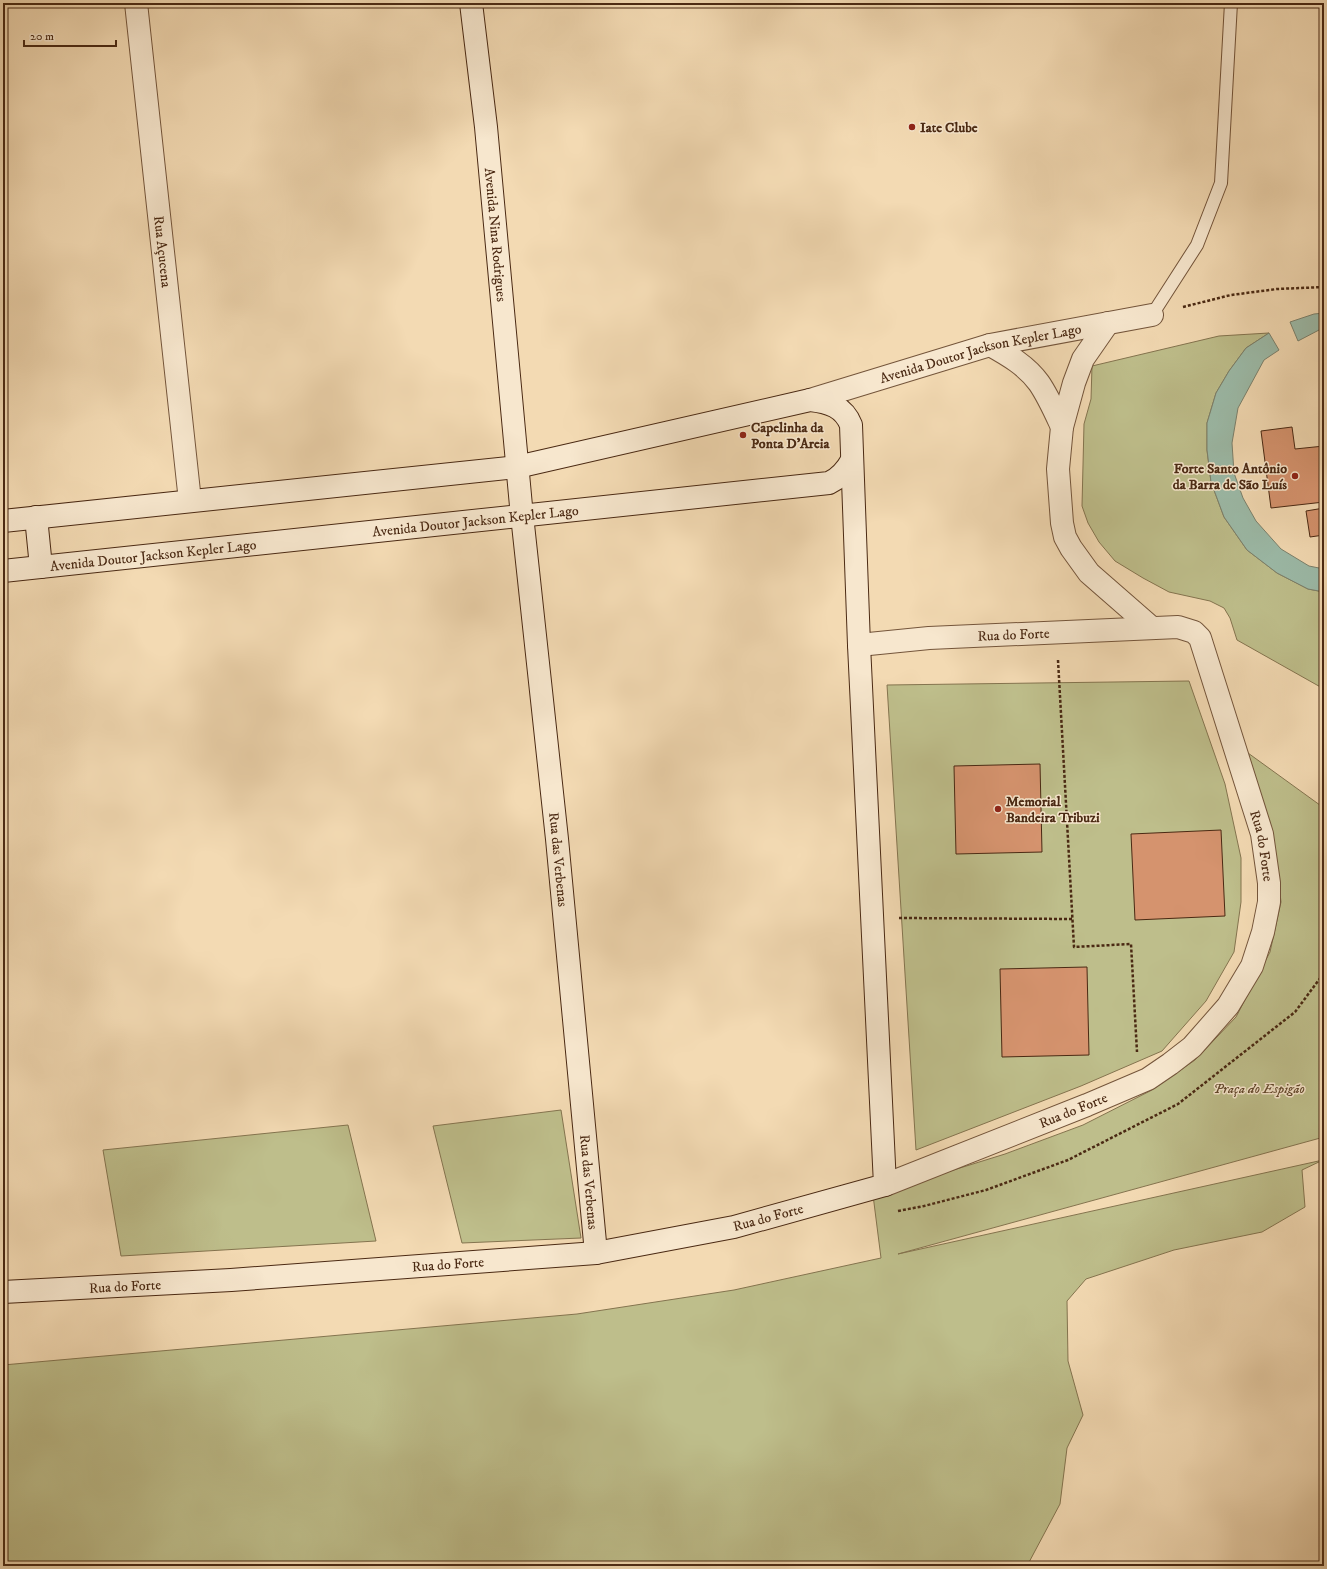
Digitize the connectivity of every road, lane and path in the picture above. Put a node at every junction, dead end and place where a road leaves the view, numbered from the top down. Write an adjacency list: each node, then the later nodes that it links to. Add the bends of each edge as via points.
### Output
1 (136, 3): 12 (street, Rua Açucena)
2 (471, 3): 11 (street, Avenida Nina Rodrigues, via 487,135)
3 (1231, 3): 5 (lane, via 1220,183 1197,246)
4 (1324, 287): 5 (path, via 1277,289 1231,295)
5 (1152, 315): 6 (street, Avenida Doutor Jackson Kepler Lago)
6 (1108, 323): 7 (street, Avenida Doutor Jackson Kepler Lago); 9 (street, via 1084,359 1074,383)
7 (990, 345): 8 (street, Avenida Doutor Jackson Kepler Lago); 9 (street, via 1017,362 1038,381)
8 (810, 400): 10 (street, Avenida Doutor Jackson Kepler Lago, via 834,405 848,418 851,425); 11 (street, Avenida Doutor Jackson Kepler Lago)
9 (1062, 427): 18 (street, via 1058,469 1065,537 1089,573)
10 (852, 460): 13 (street, Avenida Doutor Jackson Kepler Lago, via 846,472 828,483); 20 (street)
11 (517, 467): 12 (street, Avenida Doutor Jackson Kepler Lago); 13 (street, Rua das Verbenas)
12 (190, 501): 14 (street, Avenida Doutor Jackson Kepler Lago)
13 (522, 515): 16 (street, Avenida Doutor Jackson Kepler Lago); 25 (street, Rua das Verbenas, via 558,839)
14 (36, 517): 15 (street, Avenida Doutor Jackson Kepler Lago); 16 (street)
15 (3, 521)
16 (41, 567): 17 (street, Avenida Doutor Jackson Kepler Lago)
17 (3, 571)
18 (1152, 628): 19 (street, Rua do Forte); 23 (street, Rua do Forte, via 1178,627 1194,632 1200,638 1262,834 1269,902 1252,966 1228,1006 1192,1047)
19 (1056, 633): 20 (street, Rua do Forte, via 929,638); 22 (path)
20 (859, 645): 21 (street)
21 (872, 918): 22 (path); 24 (street)
22 (1073, 919): 23 (path, via 1074,947 1131,944)
23 (1139, 1083): 24 (street, Rua do Forte)
24 (885, 1185): 25 (street, Rua do Forte, via 734,1227)
25 (596, 1253): 26 (street, Rua do Forte, via 231,1280)
26 (3, 1292)

